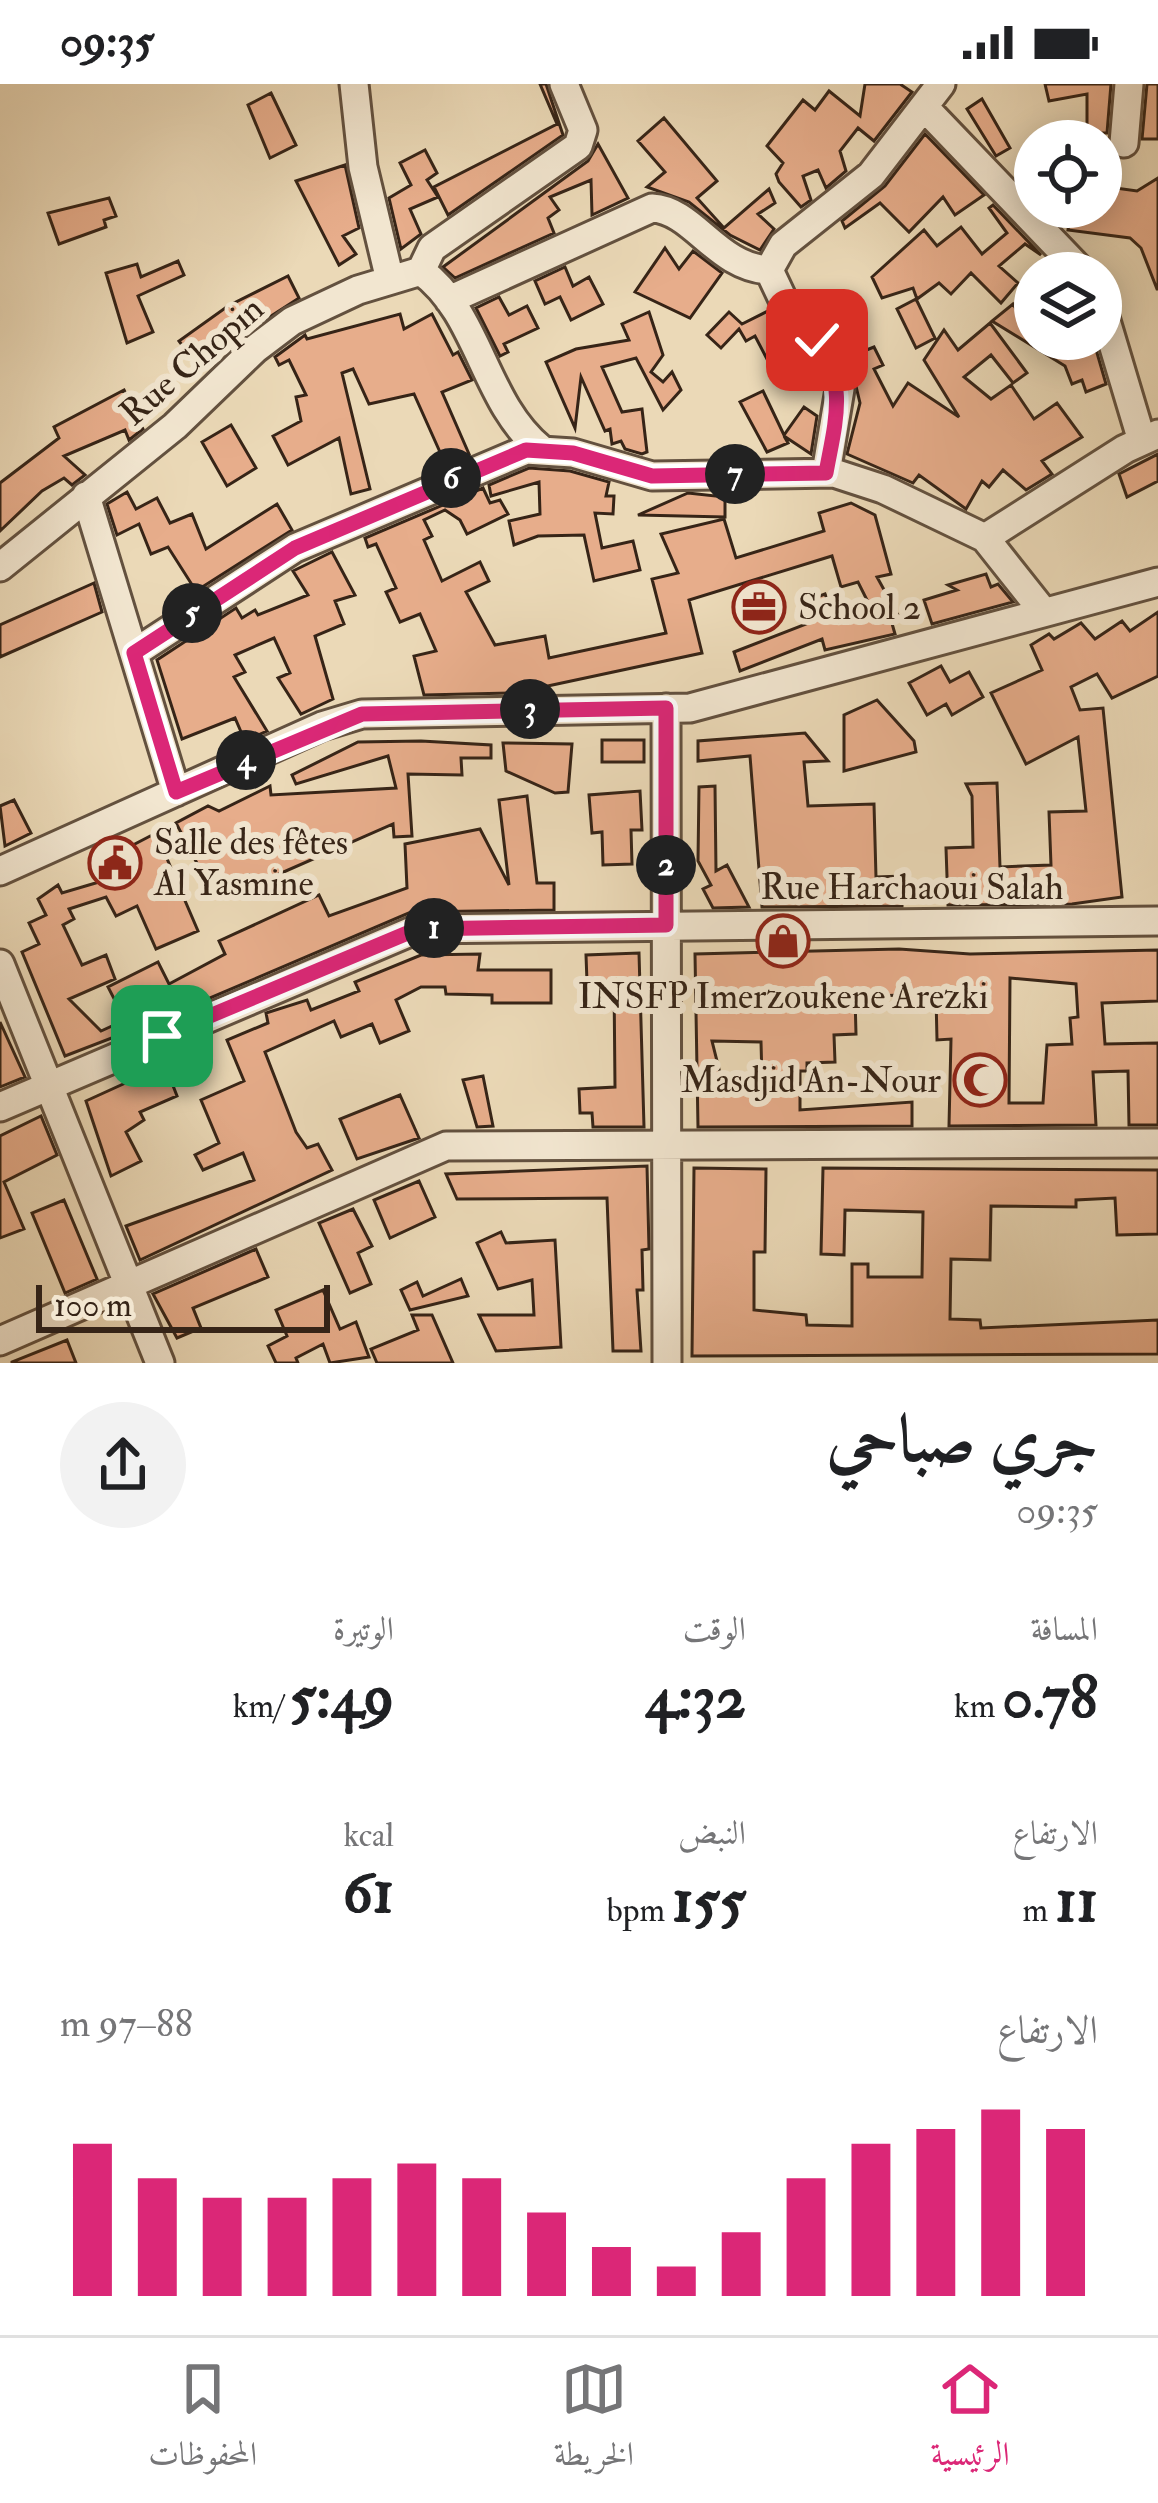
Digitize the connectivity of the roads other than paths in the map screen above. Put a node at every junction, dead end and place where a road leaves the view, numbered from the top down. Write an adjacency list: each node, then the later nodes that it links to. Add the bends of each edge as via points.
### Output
1 (354, 84): 10 (street, via 363,167)
2 (941, 84): 5 (street)
3 (1129, 84): 6 (street)
4 (570, 94): 9 (street, via 583,130 572,153 432,248)
5 (926, 109): 7 (street); 8 (street, via 871,175 783,245)
6 (1124, 143)
7 (1063, 252)
8 (769, 270): 11 (street, via 728,260 677,217 652,208); 15 (street, via 794,323 832,362 840,389)
9 (421, 271): 10 (street, Rue Chopin); 11 (street)
10 (390, 280): 16 (street, Rue Chopin, via 292,321)
11 (449, 300): 14 (street, via 509,415)
12 (1122, 360): 13 (street)
13 (1150, 437): 17 (street)
14 (541, 449): 15 (street, via 652,476); 21 (street, via 446,480 295,548)
15 (826, 473): 17 (street, via 883,489)
16 (86, 496): 18 (street, Rue Chopin); 21 (street)
17 (985, 538): 20 (street)
18 (0, 567)
19 (1158, 582): 20 (street)
20 (1042, 610): 22 (street, via 716,703)
21 (134, 653): 23 (street)
22 (666, 708): 23 (street, via 362,714); 26 (street)
23 (176, 792): 24 (street)
24 (0, 871)
25 (1158, 921): 26 (street, Rue Harchaoui Salah)
26 (666, 925): 28 (street, Rue Harchaoui Salah, via 417,929); 31 (street)
27 (0, 964): 28 (street)
28 (49, 1085): 29 (street, Rue Harchaoui Salah); 32 (street)
29 (0, 1107)
30 (1158, 1143): 31 (street)
31 (664, 1146): 32 (street, via 446,1146); 35 (street)
32 (128, 1285): 33 (street); 34 (street)
33 (0, 1342)
34 (160, 1363)
35 (667, 1363)

